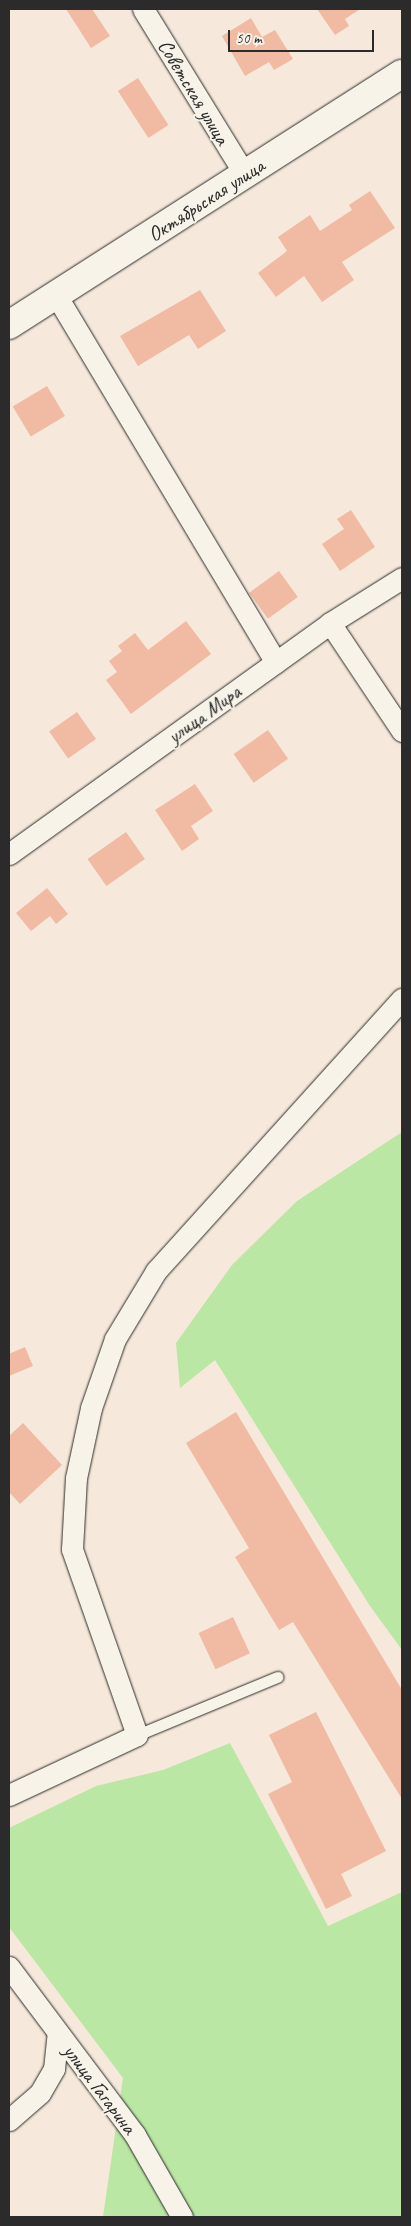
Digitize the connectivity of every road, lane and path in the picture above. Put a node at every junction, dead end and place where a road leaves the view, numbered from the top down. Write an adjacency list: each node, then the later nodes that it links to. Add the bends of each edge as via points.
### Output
1 (143, 9): 3 (street, Советская улица)
2 (402, 74): 3 (street, Октябрьская улица)
3 (244, 175): 4 (street, Октябрьская улица)
4 (56, 296): 5 (street, Октябрьская улица); 8 (street)
5 (10, 320)
6 (402, 578): 7 (street, улица Мира)
7 (330, 623): 8 (street, улица Мира); 9 (street)
8 (276, 662): 10 (street, улица Мира)
9 (402, 731)
10 (9, 854)
11 (402, 999): 13 (street, via 156,1271 115,1339 91,1408 76,1478 72,1550)
12 (277, 1677): 13 (lane)
13 (137, 1736): 14 (street)
14 (9, 1795)
15 (9, 1967): 16 (street, улица Гагарина)
16 (58, 2033): 17 (street, via 54,2069 40,2093); 18 (street, улица Гагарина, via 135,2135)
17 (9, 2120)
18 (182, 2217)

